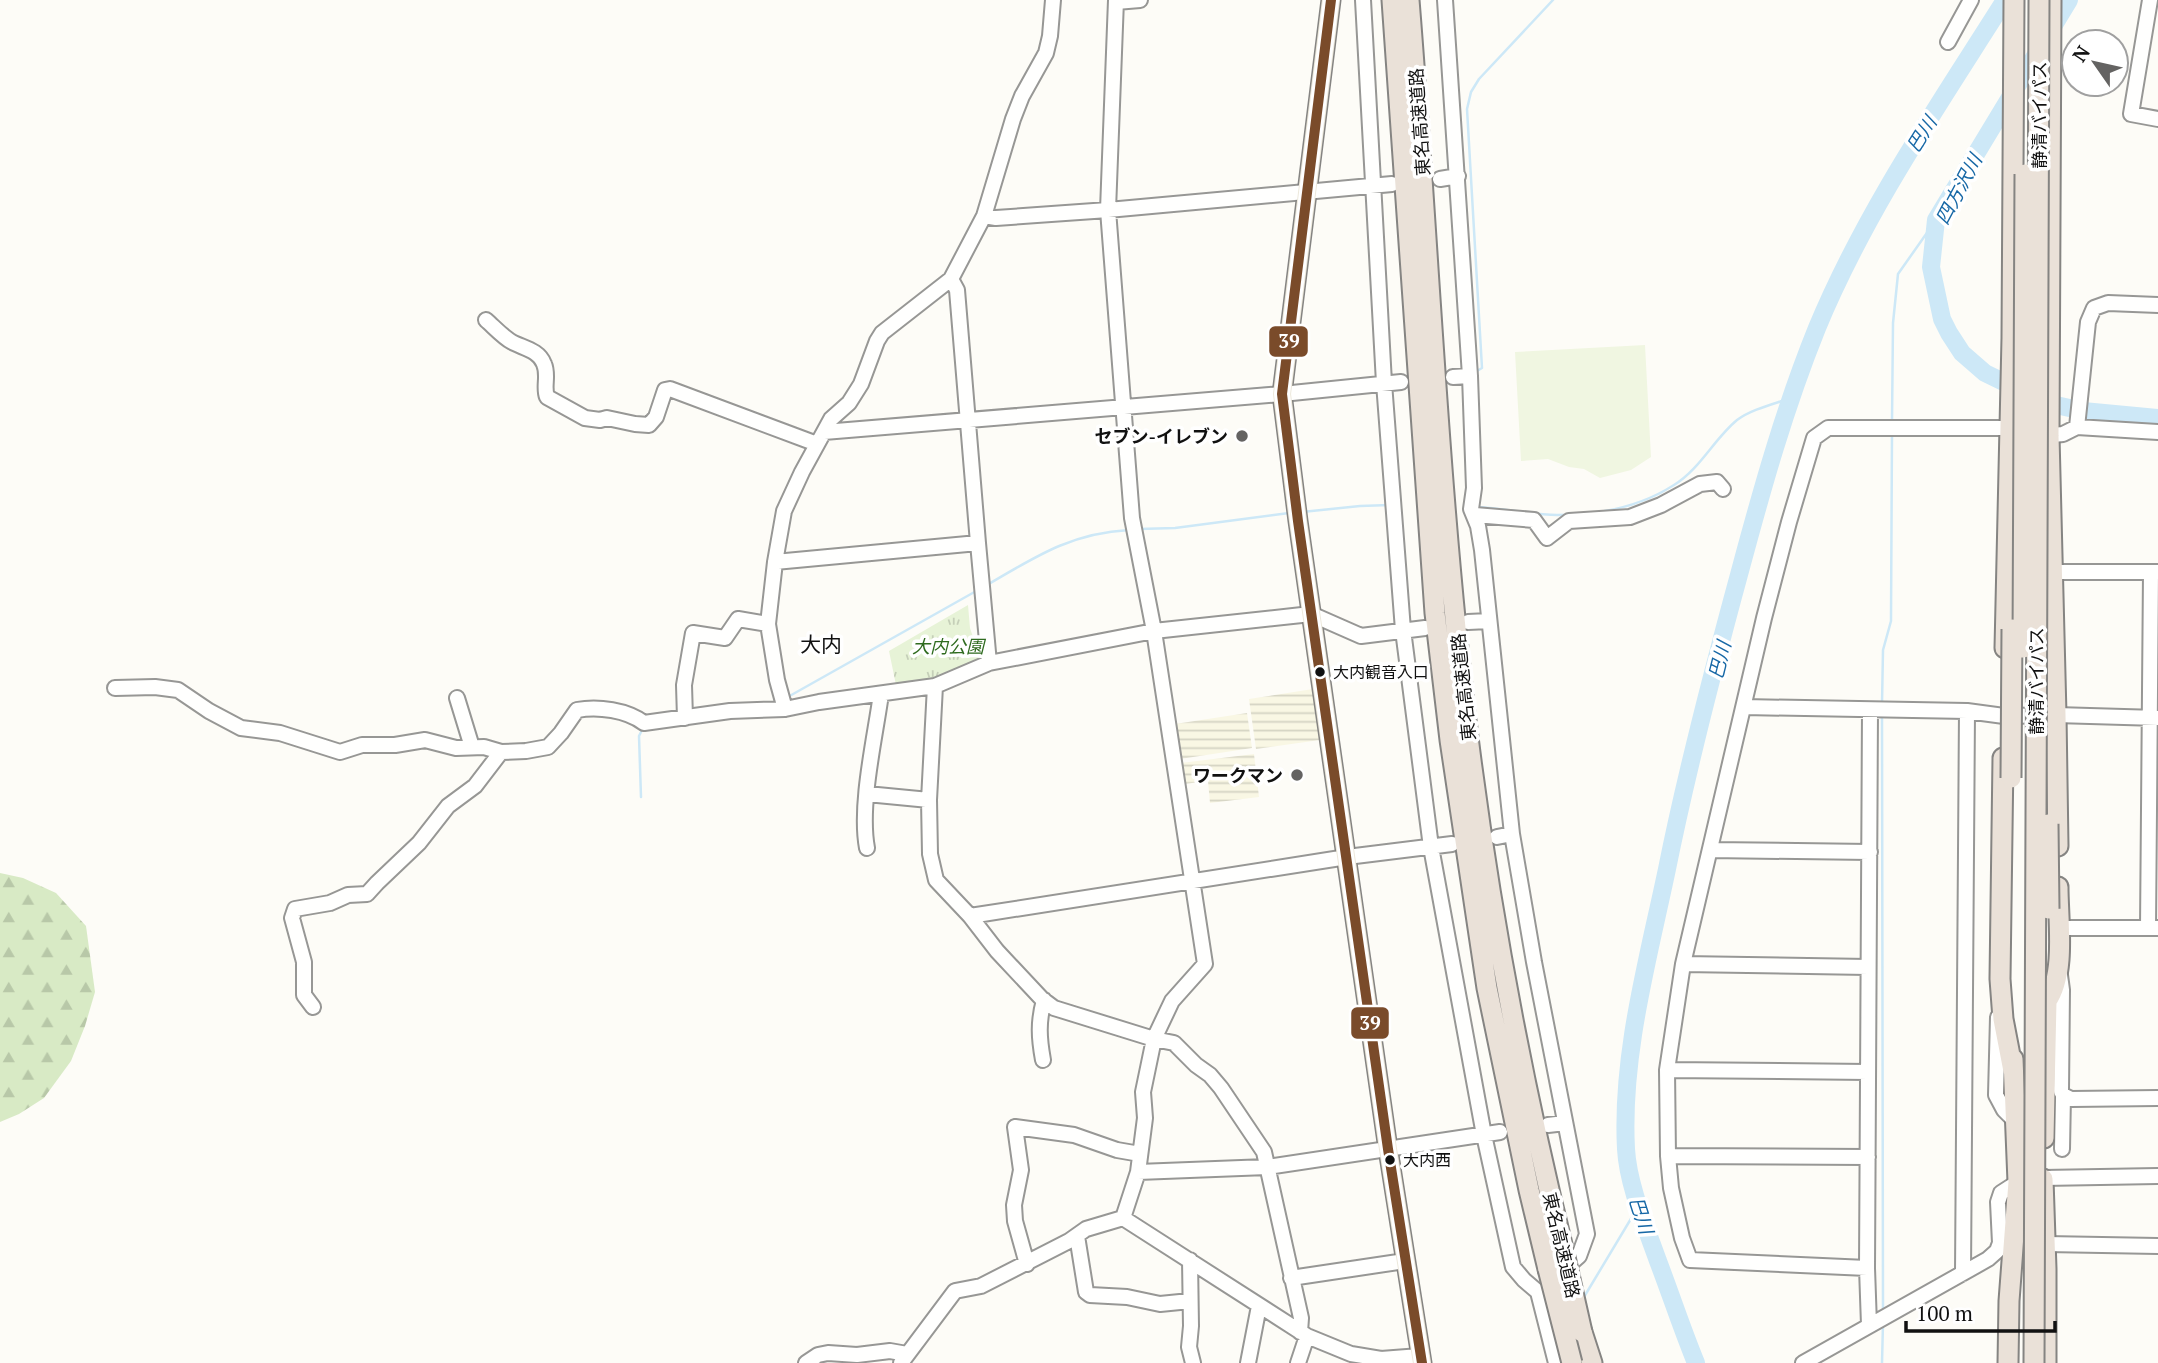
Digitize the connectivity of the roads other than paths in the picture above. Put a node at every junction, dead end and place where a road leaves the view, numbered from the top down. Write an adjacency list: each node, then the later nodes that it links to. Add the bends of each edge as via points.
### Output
1 (1053, 0): 23 (street, via 1046,52 1013,119)
2 (1140, 0): 14 (street)
3 (1331, 0): 21 (main road)
4 (1363, 0): 20 (street)
5 (1392, 0): 131 (highway, 東名高速道路, bridge, via 1434,601 1450,740 1487,988 1529,1190)
6 (1409, 0): 132 (highway, 東名高速道路, bridge, via 1444,486 1468,738 1525,1084)
7 (1445, 0): 17 (street)
8 (1971, 0): 15 (street)
9 (2014, 0): 37 (highway)
10 (2026, 0): 37 (highway, 静清バイパス, bridge)
11 (2039, 0): 35 (highway, 静清バイパス, bridge)
12 (2050, 0): 35 (highway)
13 (2150, 0): 16 (street, via 2131,114)
14 (1116, 1): 22 (street)
15 (1948, 41)
16 (2158, 119)
17 (1458, 176): 18 (street); 27 (street)
18 (1440, 179)
19 (1392, 184): 20 (street)
20 (1374, 186): 21 (street); 30 (street)
21 (1306, 191): 22 (street); 31 (main road)
22 (1108, 210): 23 (street); 32 (street)
23 (984, 216): 24 (street)
24 (951, 279): 33 (street, via 957,290); 38 (street, via 882,333 861,384)
25 (2158, 305): 34 (street, via 2108,303 2094,308 2088,322)
26 (486, 320): 38 (street, via 511,342 542,359 547,397 585,418 649,425 665,390 670,389)
27 (1470, 376): 28 (street); 40 (street)
28 (1453, 377)
29 (1401, 382): 30 (street)
30 (1384, 383): 31 (street); 50 (street)
31 (1282, 394): 32 (street); 45 (main road)
32 (1124, 407): 33 (street); 51 (street, via 1132,518)
33 (967, 421): 38 (street); 41 (street)
34 (2078, 423): 35 (street, via 2063,435); 36 (street)
35 (2043, 432): 37 (street); 43 (highway); 84 (highway, bridge); 136 (highway, 静清バイパス, bridge)
36 (2158, 432)
37 (2015, 435): 57 (street, via 1828,428 1814,438); 62 (highway); 89 (highway, bridge, via 2009,923); 135 (highway, 静清バイパス, bridge)
38 (821, 438): 42 (street, via 784,511)
39 (1723, 489): 40 (street, via 1717,482 1700,484 1630,517 1569,521 1547,538 1534,520)
40 (1473, 507): 46 (street)
41 (978, 543): 42 (street); 52 (street)
42 (775, 562): 48 (street)
43 (2052, 572): 44 (street); 61 (highway)
44 (2154, 573): 64 (street)
45 (1311, 614): 50 (street, via 1361,635); 51 (street); 74 (main road)
46 (1489, 621): 47 (street); 94 (street, via 1504,835)
47 (1468, 622)
48 (768, 624): 58 (street); 63 (street, via 738,619 725,638 693,633 684,685)
49 (1425, 628): 50 (street)
50 (1403, 630): 70 (street)
51 (1154, 631): 52 (street); 75 (street)
52 (989, 663): 53 (street)
53 (935, 685): 55 (street); 68 (street)
54 (115, 688): 65 (street, via 178,690 241,728 279,733 340,752 362,745 425,740)
55 (881, 694): 58 (street); 67 (street)
56 (457, 698): 65 (street)
57 (1744, 707): 59 (street); 72 (street)
58 (785, 709): 63 (street, via 730,710)
59 (1870, 711): 60 (street); 73 (street)
60 (1967, 711): 62 (street); 117 (street)
61 (2056, 715): 62 (street); 64 (street); 77 (highway)
62 (2004, 716): 82 (highway)
63 (685, 718): 66 (street, via 644,723 607,709 587,708 577,710 548,747)
64 (2154, 718): 78 (street)
65 (472, 747): 66 (street)
66 (501, 752): 85 (street, via 475,786 448,806 419,843 367,894 295,909 292,918 304,962 304,995)
67 (867, 794): 68 (street); 71 (street)
68 (929, 800): 76 (street, via 930,854 936,880)
69 (1452, 844): 70 (street)
70 (1431, 847): 74 (street); 97 (street)
71 (867, 848)
72 (1710, 850): 73 (street); 79 (street)
73 (1870, 852): 80 (street)
74 (1347, 857): 75 (street); 98 (main road)
75 (1193, 882): 76 (street); 86 (street, via 1205,964 1172,1001)
76 (970, 916): 83 (street)
77 (2058, 928): 78 (street); 81 (highway)
78 (2153, 928)
79 (1683, 964): 80 (street); 88 (street)
80 (1868, 967): 90 (street)
81 (2058, 967): 84 (highway); 91 (street)
82 (2001, 991): 89 (highway); 93 (street, via 1996,1095)
83 (1044, 1000): 86 (street, via 1065,1012); 87 (street, via 1038,1035)
84 (2047, 1002): 106 (highway)
85 (313, 1007)
86 (1154, 1039): 100 (street, via 1143,1092); 103 (street, via 1174,1043 1210,1075 1264,1152)
87 (1043, 1060)
88 (1667, 1070): 90 (street); 101 (street)
89 (2013, 1071): 93 (highway)
90 (1868, 1072): 102 (street)
91 (2063, 1095): 92 (street); 99 (street)
92 (2158, 1098)
93 (2015, 1121): 107 (highway)
94 (1565, 1123): 95 (street); 119 (street, via 1587,1234 1585,1245 1574,1263)
95 (1548, 1125)
96 (1500, 1132): 97 (street)
97 (1484, 1135): 98 (street); 119 (street, via 1513,1267)
98 (1388, 1149): 103 (street); 113 (main road)
99 (2062, 1149)
100 (1140, 1154): 104 (street); 114 (street, via 1073,1135 1015,1127 1021,1170 1015,1221)
101 (1668, 1156): 102 (street); 115 (street, via 1671,1188 1690,1260)
102 (1868, 1157): 115 (street)
103 (1267, 1167): 104 (street); 118 (street)
104 (1138, 1172): 108 (street)
105 (2158, 1177): 106 (street)
106 (2043, 1178): 107 (street); 110 (highway)
107 (2018, 1182): 117 (street, via 2001,1194 1998,1202 1997,1251); 134 (highway)
108 (1123, 1218): 109 (street); 112 (street)
109 (1077, 1236): 114 (street); 120 (street, via 1090,1295 1160,1304)
110 (2046, 1244): 111 (street); 116 (highway)
111 (2158, 1246)
112 (1189, 1260): 120 (street); 121 (street)
113 (1405, 1261): 118 (street); 125 (main road)
114 (1027, 1264): 124 (street, via 981,1286 956,1291)
115 (1867, 1268): 122 (street)
116 (2046, 1269): 137 (highway); 138 (highway)
117 (1963, 1273): 122 (street)
118 (1291, 1278): 123 (street)
119 (1533, 1287): 130 (street, via 1541,1299)
120 (1190, 1301): 127 (street)
121 (1259, 1306): 123 (street); 128 (street)
122 (1869, 1325): 133 (street)
123 (1303, 1334): 125 (street, via 1351,1354); 129 (street)
124 (904, 1359): 126 (street, via 890,1350 828,1353)
125 (1421, 1360)
126 (806, 1363)
127 (1193, 1363)
128 (1248, 1363)
129 (1298, 1363)
130 (1556, 1363)
131 (1572, 1363)
132 (1592, 1363)
133 (1802, 1363)
134 (2008, 1363)
135 (2020, 1363)
136 (2034, 1363)
137 (2046, 1363)
138 (2054, 1363)

